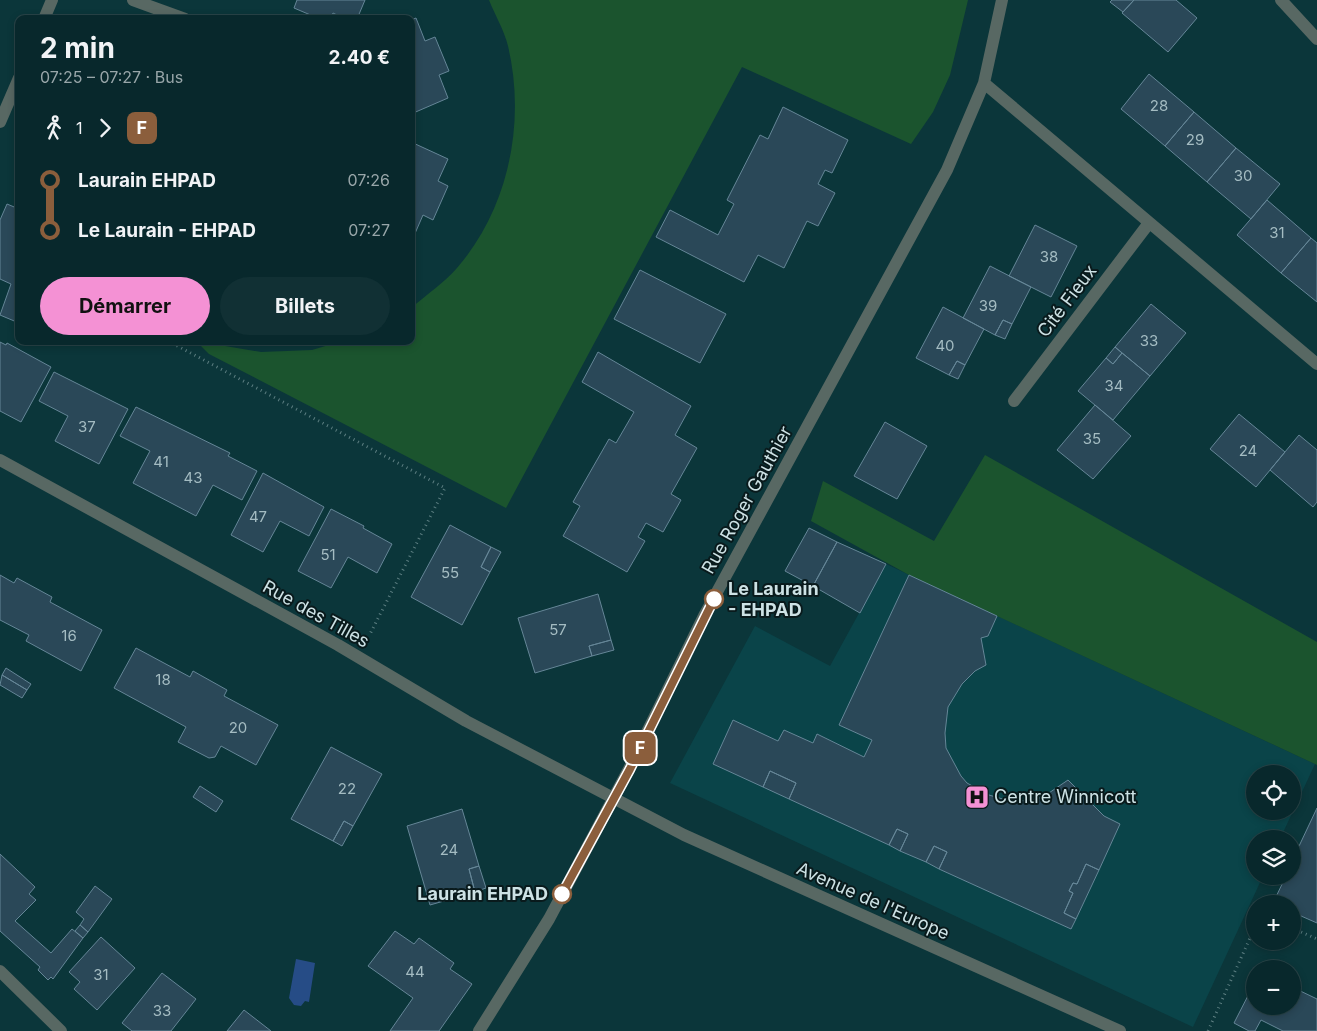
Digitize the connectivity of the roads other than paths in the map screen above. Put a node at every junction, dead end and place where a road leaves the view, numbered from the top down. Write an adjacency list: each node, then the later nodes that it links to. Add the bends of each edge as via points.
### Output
1 (52, 0): 5 (street)
2 (133, 0): 6 (street)
3 (1002, 0): 8 (street, Rue Roger Gauthier)
4 (1281, 0): 7 (street)
5 (46, 15)
6 (174, 15)
7 (1317, 39)
8 (984, 83): 11 (street); 15 (street, Rue Roger Gauthier, via 947,170 706,614)
9 (15, 87): 10 (street)
10 (0, 122)
11 (1149, 223): 12 (street); 13 (street, Cité Fieux)
12 (1317, 364)
13 (1014, 401)
14 (0, 460): 15 (street, Rue des Tilles, via 358,657 466,721)
15 (614, 798): 18 (street, Rue Roger Gauthier, via 530,952); 19 (street, Avenue de l'Europe, via 684,835)
16 (0, 971): 17 (street)
17 (60, 1031)
18 (479, 1031)
19 (1120, 1031)

